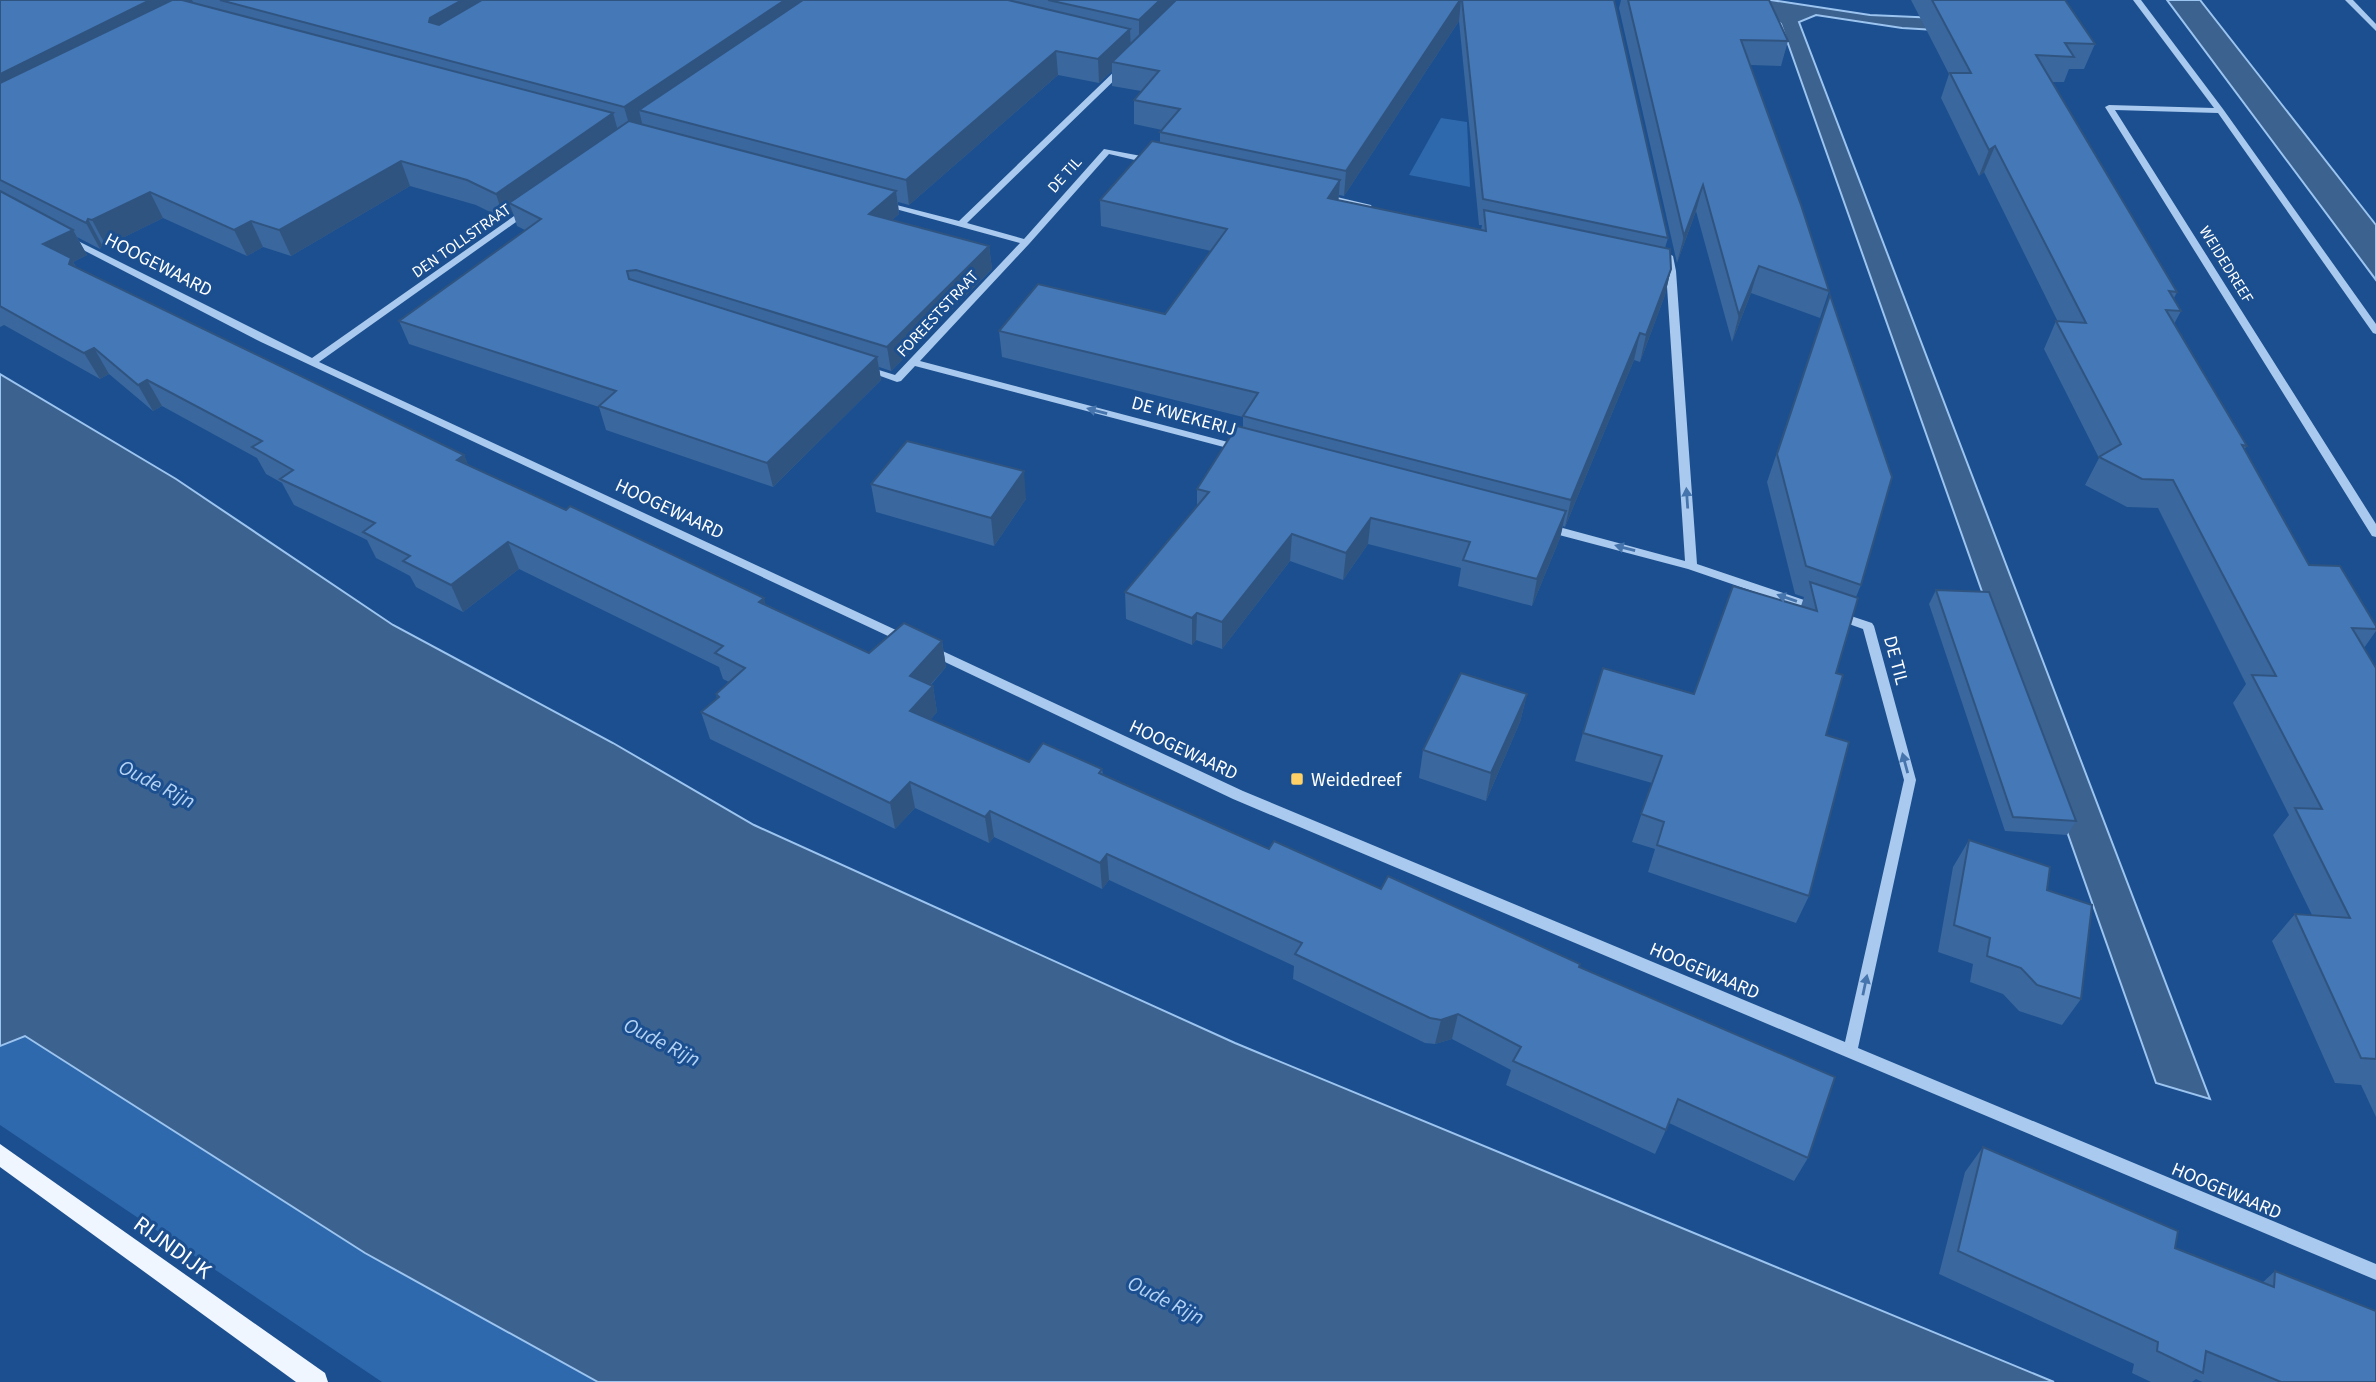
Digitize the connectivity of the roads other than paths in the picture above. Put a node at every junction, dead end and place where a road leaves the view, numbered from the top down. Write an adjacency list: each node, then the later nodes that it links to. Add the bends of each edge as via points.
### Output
1 (2137, 0): 5 (street)
2 (2349, 0): 3 (street)
3 (2376, 29)
4 (1131, 60): 11 (street)
5 (2220, 111): 17 (street); 23 (street, WEIDEDREEF, via 2109,107)
6 (1161, 163): 13 (street, DE TIL, via 1107,151)
7 (1310, 194): 10 (street)
8 (869, 199): 11 (street)
9 (531, 208): 18 (street, DEN TOLLSTRAAT)
10 (1378, 209)
11 (962, 223): 13 (street)
12 (60, 235): 18 (street, HOOGEWAARD)
13 (1026, 242): 19 (street, FOREESTSTRAAT)
14 (1665, 244): 16 (street)
15 (1658, 268): 16 (street)
16 (1671, 271): 24 (street, one-way to 16)
17 (2376, 331)
18 (313, 362): 25 (street, HOOGEWAARD, via 1238,795)
19 (912, 362): 20 (street, FOREESTSTRAAT, via 897,379); 21 (street, DE KWEKERIJ, one-way to 19)
20 (858, 367)
21 (1252, 451)
22 (1531, 524): 24 (street, one-way to 22)
23 (2376, 533)
24 (1691, 566): 25 (street, DE TIL, one-way to 24, via 1910,780 1868,626)
25 (1850, 1052): 27 (street, HOOGEWAARD)
26 (0, 1154): 28 (main road, RIJNDIJK)
27 (2376, 1272)
28 (316, 1382)

